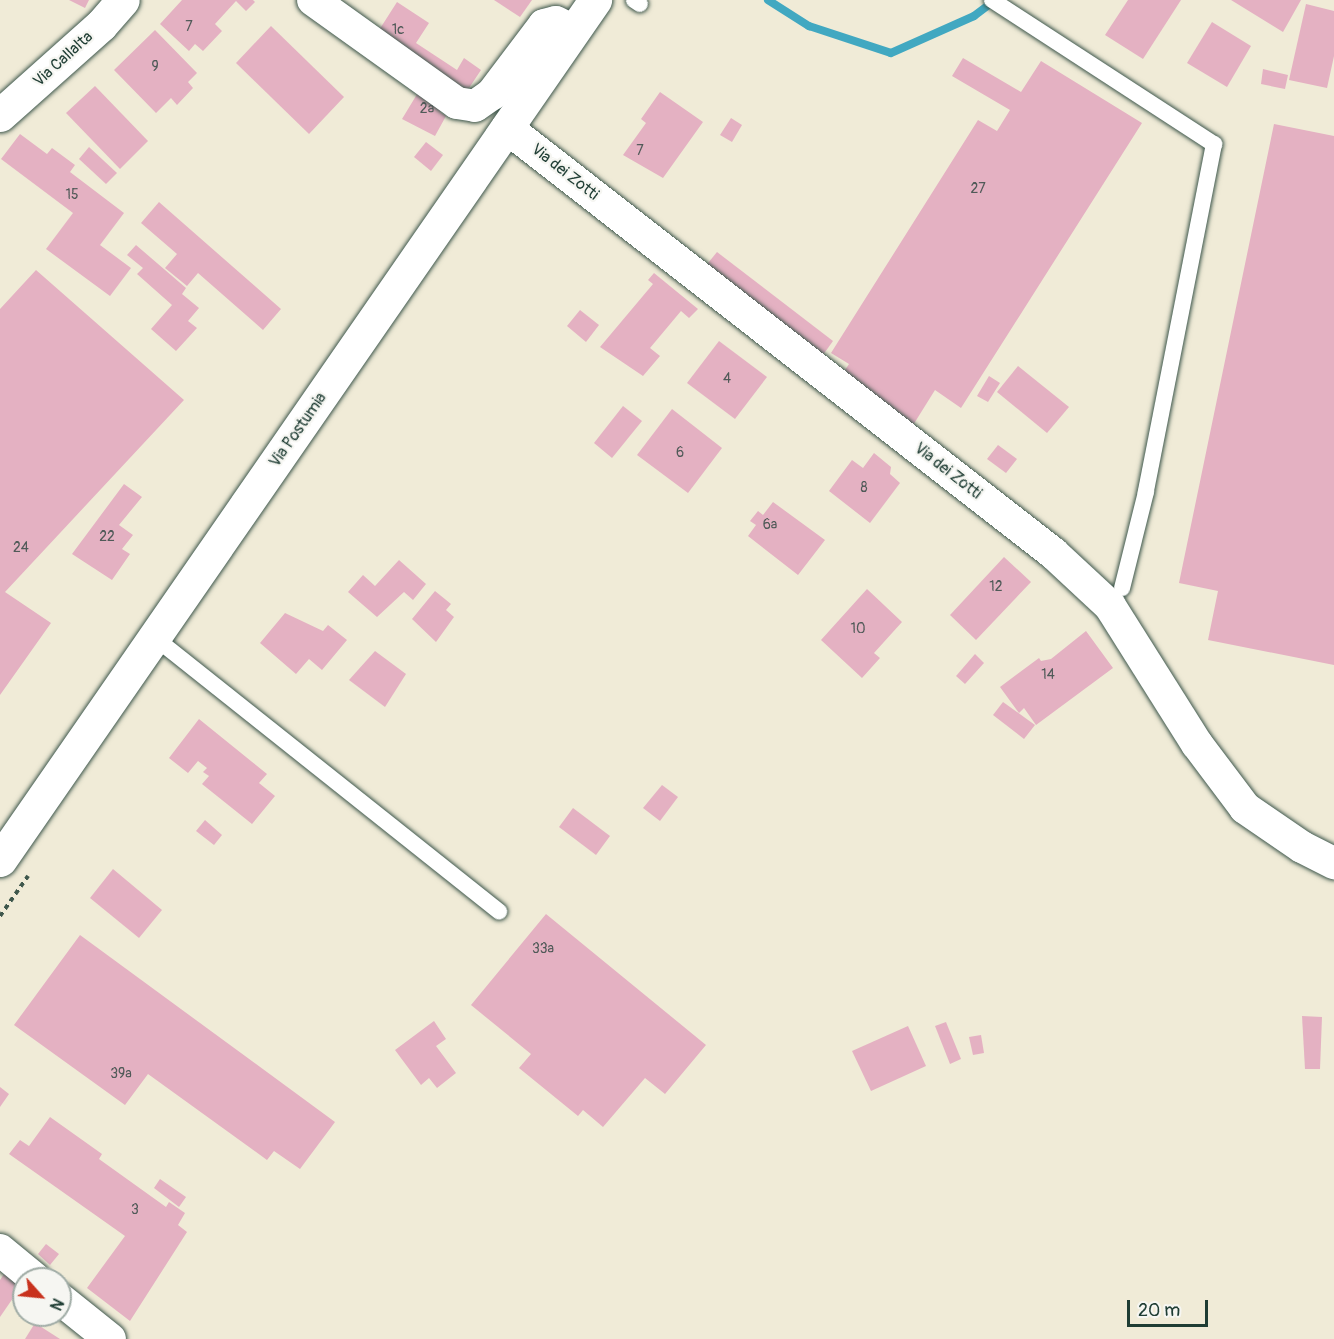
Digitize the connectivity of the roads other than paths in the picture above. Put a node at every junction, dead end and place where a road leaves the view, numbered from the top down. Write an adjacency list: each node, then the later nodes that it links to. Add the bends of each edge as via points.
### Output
1 (123, 0): 6 (street, Via Callalta, via 101,25)
2 (313, 0): 5 (street, via 457,103 475,106 492,94 544,25 556,22)
3 (595, 0): 5 (street, Via Postumia)
4 (992, 0): 8 (lane, via 1214,144 1146,492)
5 (574, 31): 7 (street, Via Postumia)
6 (0, 115)
7 (507, 128): 9 (street, Via Postumia); 11 (street, Via dei Zotti, via 1053,553 1110,606 1197,744 1245,808 1302,848)
8 (1122, 588)
9 (154, 637): 10 (street, Via Postumia); 12 (lane)
10 (0, 858)
11 (1334, 863)
12 (499, 911)
13 (0, 1250): 14 (street)
14 (21, 1267)
15 (72, 1309): 16 (street)
16 (109, 1339)

